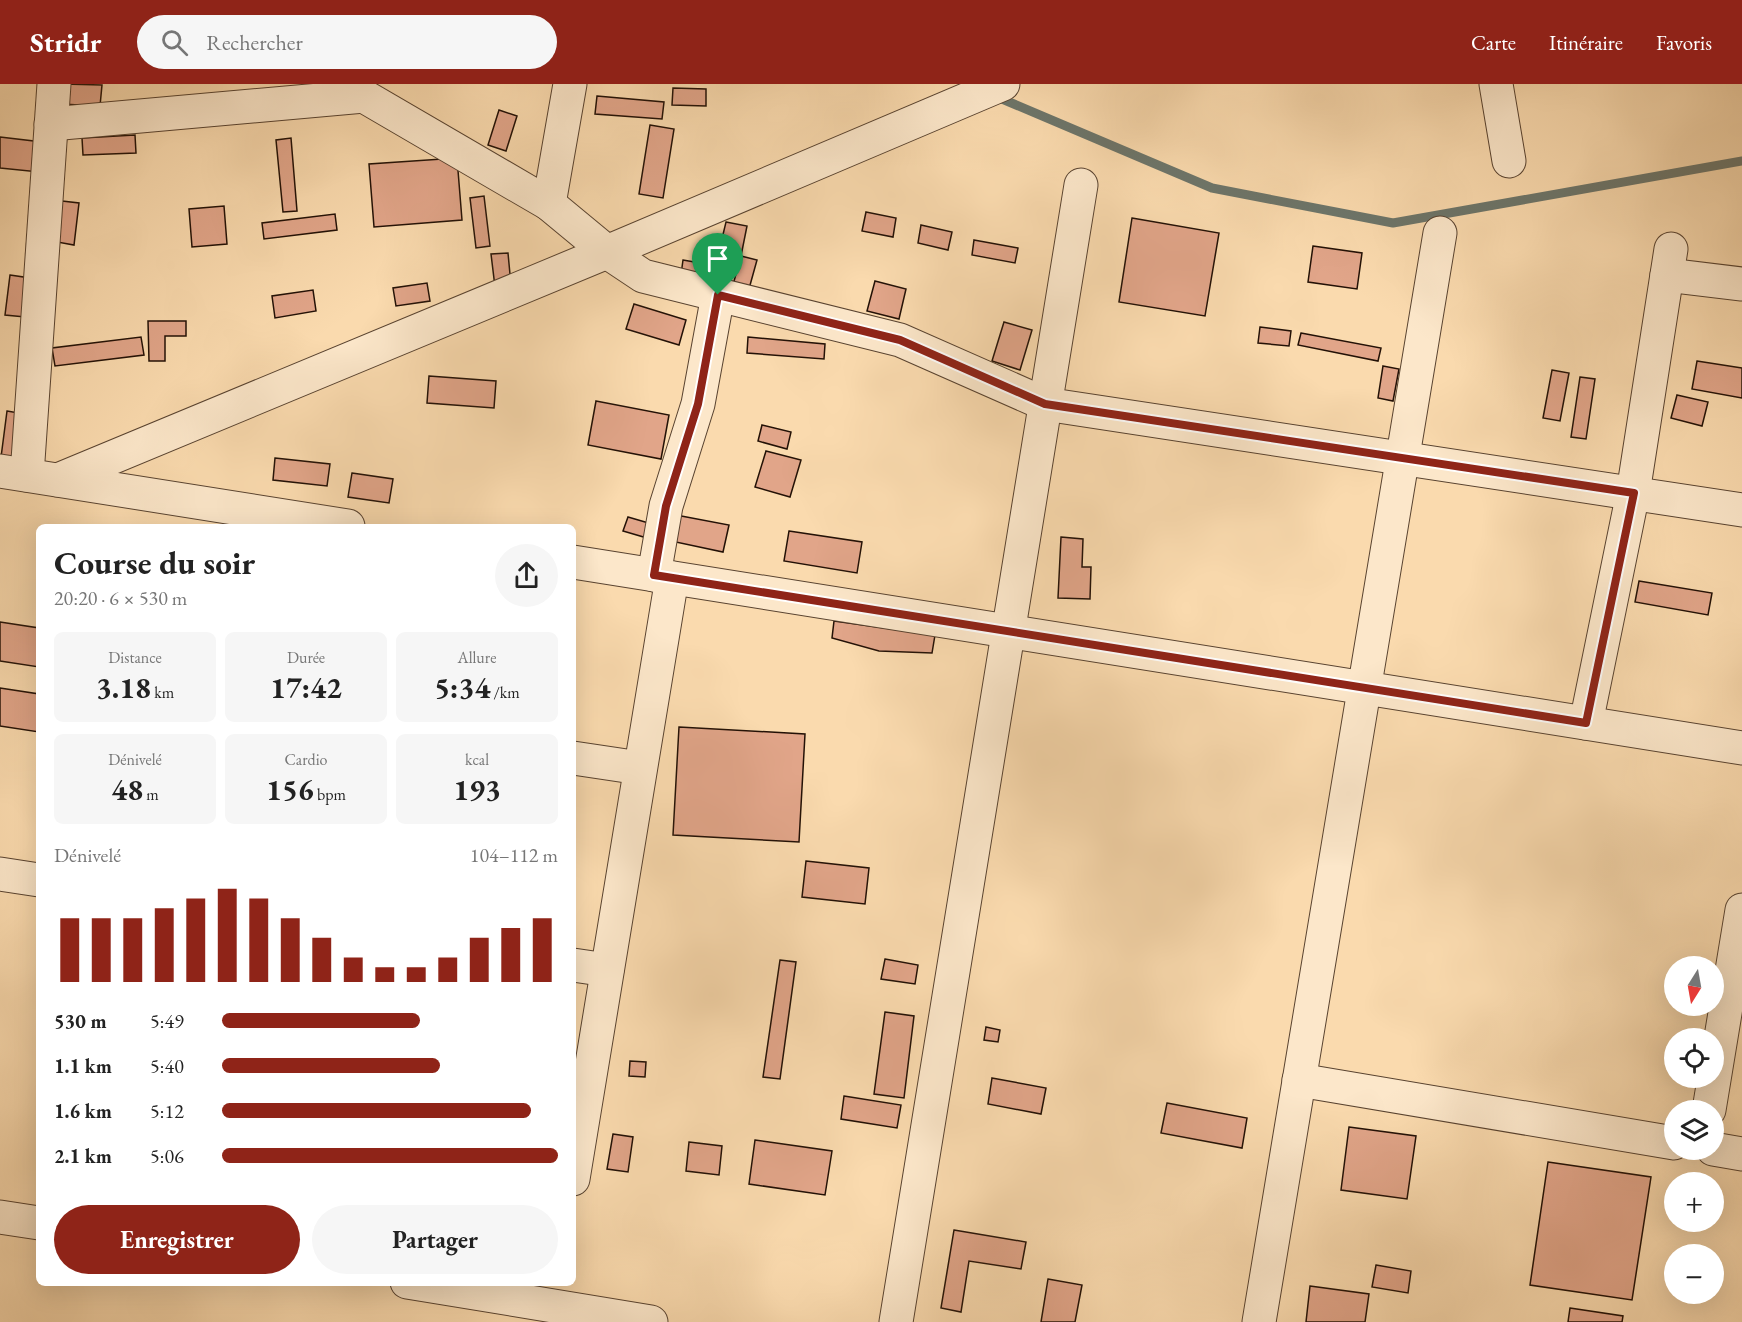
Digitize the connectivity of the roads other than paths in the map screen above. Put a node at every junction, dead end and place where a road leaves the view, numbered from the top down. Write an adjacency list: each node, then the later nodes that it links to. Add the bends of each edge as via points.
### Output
1 (54, 84): 6 (street)
2 (570, 84): 9 (street)
3 (1003, 84): 11 (street)
4 (1496, 84): 7 (street)
5 (354, 90): 6 (street); 9 (street)
6 (51, 124): 16 (street)
7 (1509, 161)
8 (1081, 185): 14 (street)
9 (549, 204): 11 (street)
10 (1440, 233): 15 (street)
11 (608, 252): 13 (street, via 643,276); 16 (street)
12 (1742, 284): 17 (street, via 1669,262)
13 (718, 295): 14 (street, via 900,340); 22 (street, via 698,404 666,506)
14 (1045, 404): 15 (street); 23 (street)
15 (1402, 458): 17 (street); 24 (street)
16 (28, 476): 19 (street)
17 (1634, 493): 18 (street); 25 (street)
18 (1742, 510)
19 (258, 519): 20 (street)
20 (322, 524)
21 (576, 562): 22 (street)
22 (663, 577): 23 (street); 28 (street)
23 (1008, 632): 24 (street); 45 (street)
24 (1364, 688): 25 (street); 34 (street)
25 (1586, 723): 26 (street)
26 (1742, 748)
27 (576, 758): 28 (street)
28 (640, 768): 33 (street)
29 (0, 874): 30 (street)
30 (36, 880)
31 (1742, 910): 35 (street)
32 (576, 965): 33 (street)
33 (607, 970): 39 (street)
34 (1299, 1080): 36 (street); 46 (street)
35 (1711, 1100)
36 (1664, 1141)
37 (1724, 1151): 38 (street)
38 (1742, 1154)
39 (576, 1161)
40 (0, 1217): 41 (street)
41 (36, 1223)
42 (434, 1286): 43 (street)
43 (553, 1303): 44 (street)
44 (651, 1322)
45 (896, 1322)
46 (1259, 1322)

